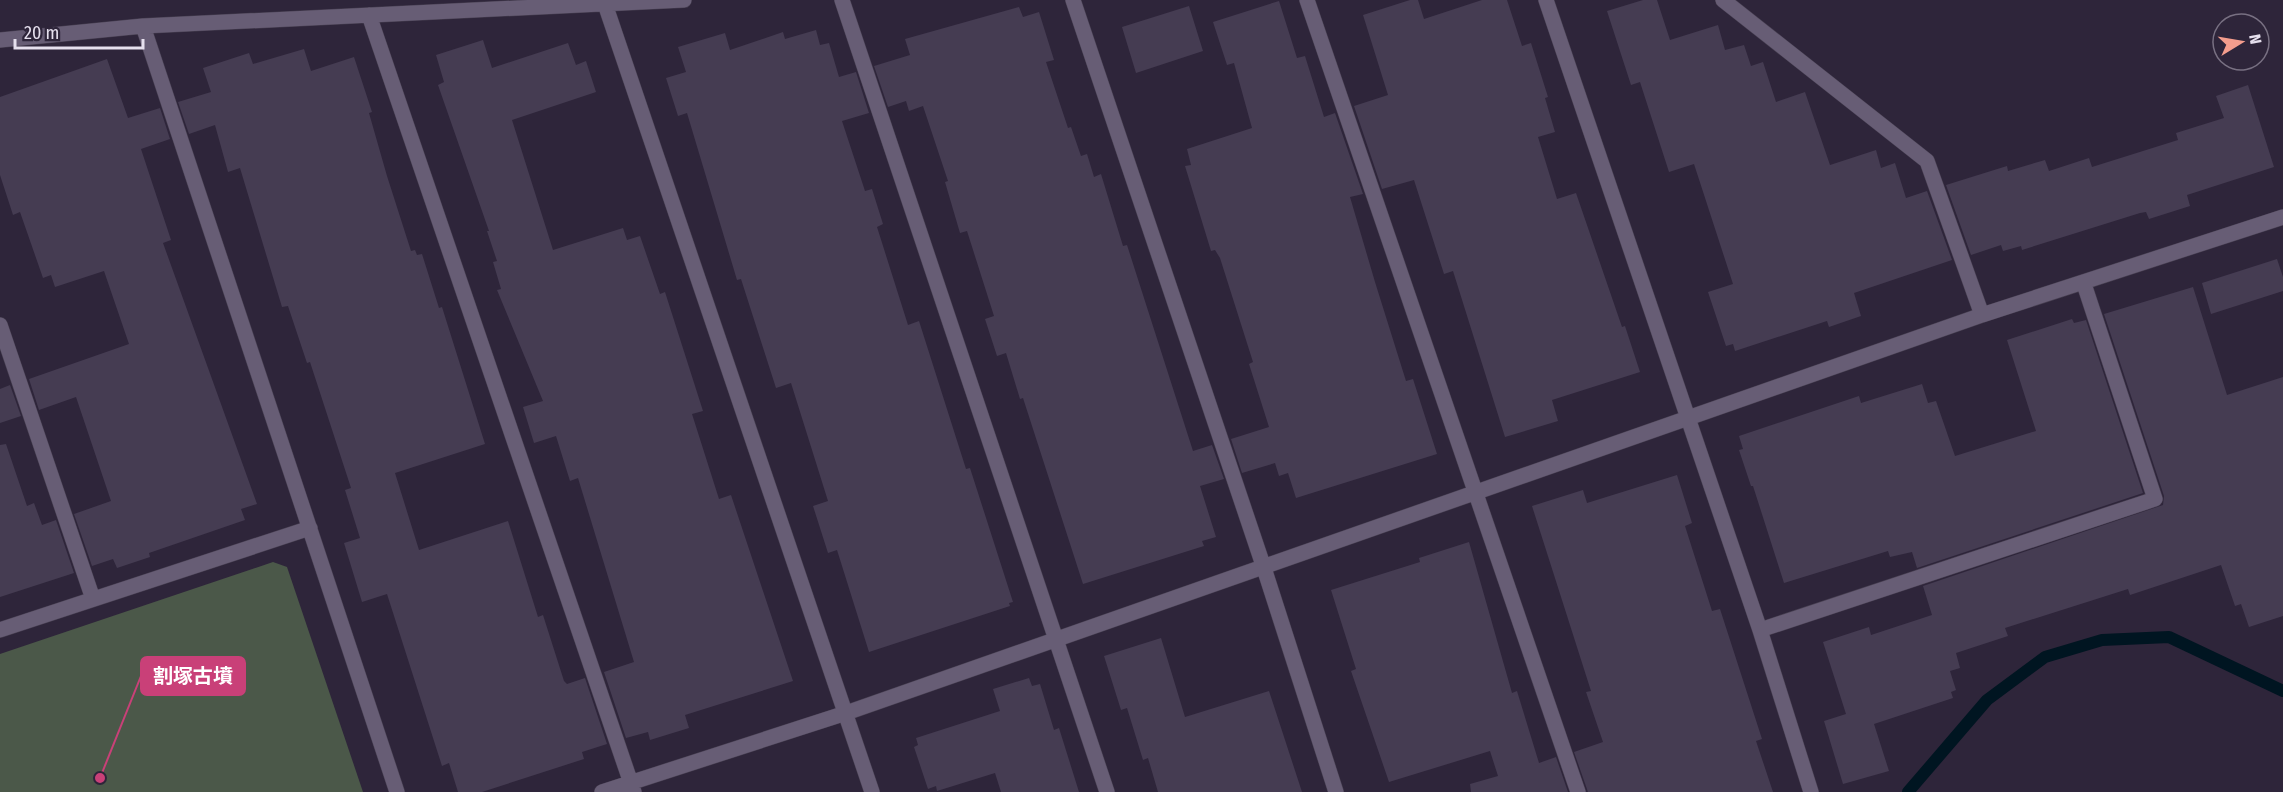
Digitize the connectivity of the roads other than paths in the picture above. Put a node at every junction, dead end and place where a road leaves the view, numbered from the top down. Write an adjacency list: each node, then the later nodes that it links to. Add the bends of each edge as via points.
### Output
1 (684, 0): 7 (street)
2 (842, 0): 22 (street)
3 (1073, 0): 18 (street)
4 (1306, 0): 16 (street)
5 (1546, 0): 15 (street)
6 (1723, 0): 13 (street, via 1927,161)
7 (605, 3): 8 (street); 23 (street)
8 (369, 15): 9 (street); 24 (street)
9 (143, 26): 10 (street); 17 (street)
10 (0, 40)
11 (2283, 217): 12 (street)
12 (2084, 284): 13 (street); 21 (street, via 2155,499)
13 (1982, 315): 15 (street)
14 (0, 325): 19 (street)
15 (1688, 419): 16 (street); 21 (street)
16 (1475, 492): 18 (street); 30 (street)
17 (310, 528): 19 (street); 25 (street)
18 (1263, 565): 22 (street); 29 (street)
19 (93, 599): 20 (street)
20 (0, 630)
21 (1760, 630): 31 (street)
22 (1056, 638): 23 (street); 28 (street)
23 (846, 713): 24 (street); 27 (street)
24 (632, 787): 26 (street)
25 (397, 792)
26 (602, 792)
27 (872, 792)
28 (1107, 792)
29 (1336, 792)
30 (1578, 792)
31 (1811, 792)

